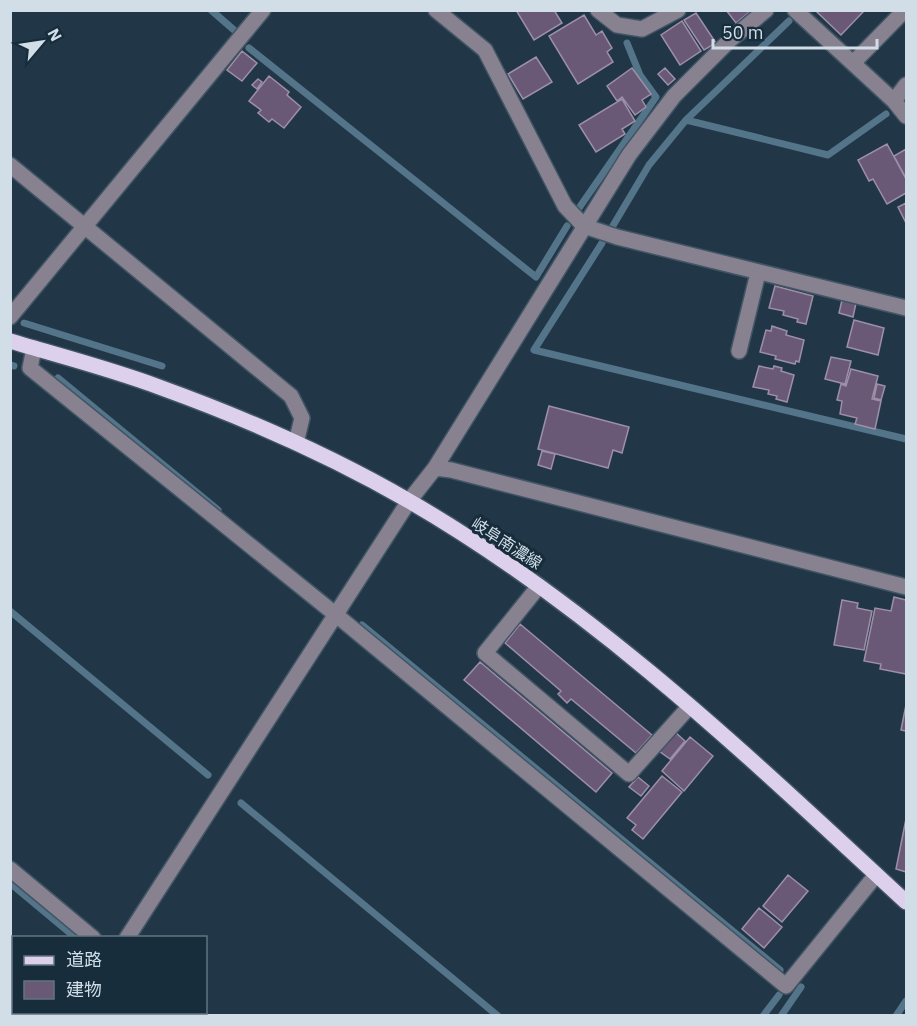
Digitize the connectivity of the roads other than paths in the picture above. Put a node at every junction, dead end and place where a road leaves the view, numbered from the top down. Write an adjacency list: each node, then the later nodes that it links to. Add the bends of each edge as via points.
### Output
1 (263, 10): 13 (street)
2 (436, 10): 14 (street, via 485,50 565,206)
3 (598, 10): 4 (street, via 617,25 642,29)
4 (678, 10)
5 (766, 10): 14 (street, via 674,96)
6 (795, 10): 8 (street)
7 (905, 10): 8 (street)
8 (853, 63): 10 (street)
9 (906, 85): 10 (street)
10 (894, 101): 11 (street)
11 (906, 116)
12 (10, 165): 13 (street)
13 (84, 226): 17 (street); 21 (street, via 291,396 302,418)
14 (584, 226): 15 (street); 22 (street)
15 (758, 273): 16 (street); 20 (street)
16 (906, 308)
17 (10, 317)
18 (10, 340): 19 (main road, 岐阜南濃線)
19 (34, 348): 21 (main road, 岐阜南濃線, via 159,387); 26 (street, via 30,368)
20 (739, 351)
21 (296, 443): 23 (main road, 岐阜南濃線)
22 (435, 468): 23 (street); 25 (street)
23 (409, 501): 24 (main road, 岐阜南濃線); 26 (street)
24 (539, 586): 27 (main road, 岐阜南濃線, via 634,658); 27 (street, via 485,653 629,774)
25 (906, 586)
26 (335, 614): 29 (street, via 786,986); 32 (street)
27 (689, 707): 29 (main road, 岐阜南濃線)
28 (10, 869): 31 (street)
29 (876, 874): 30 (main road, 岐阜南濃線)
30 (906, 902)
31 (91, 936)
32 (128, 936)

